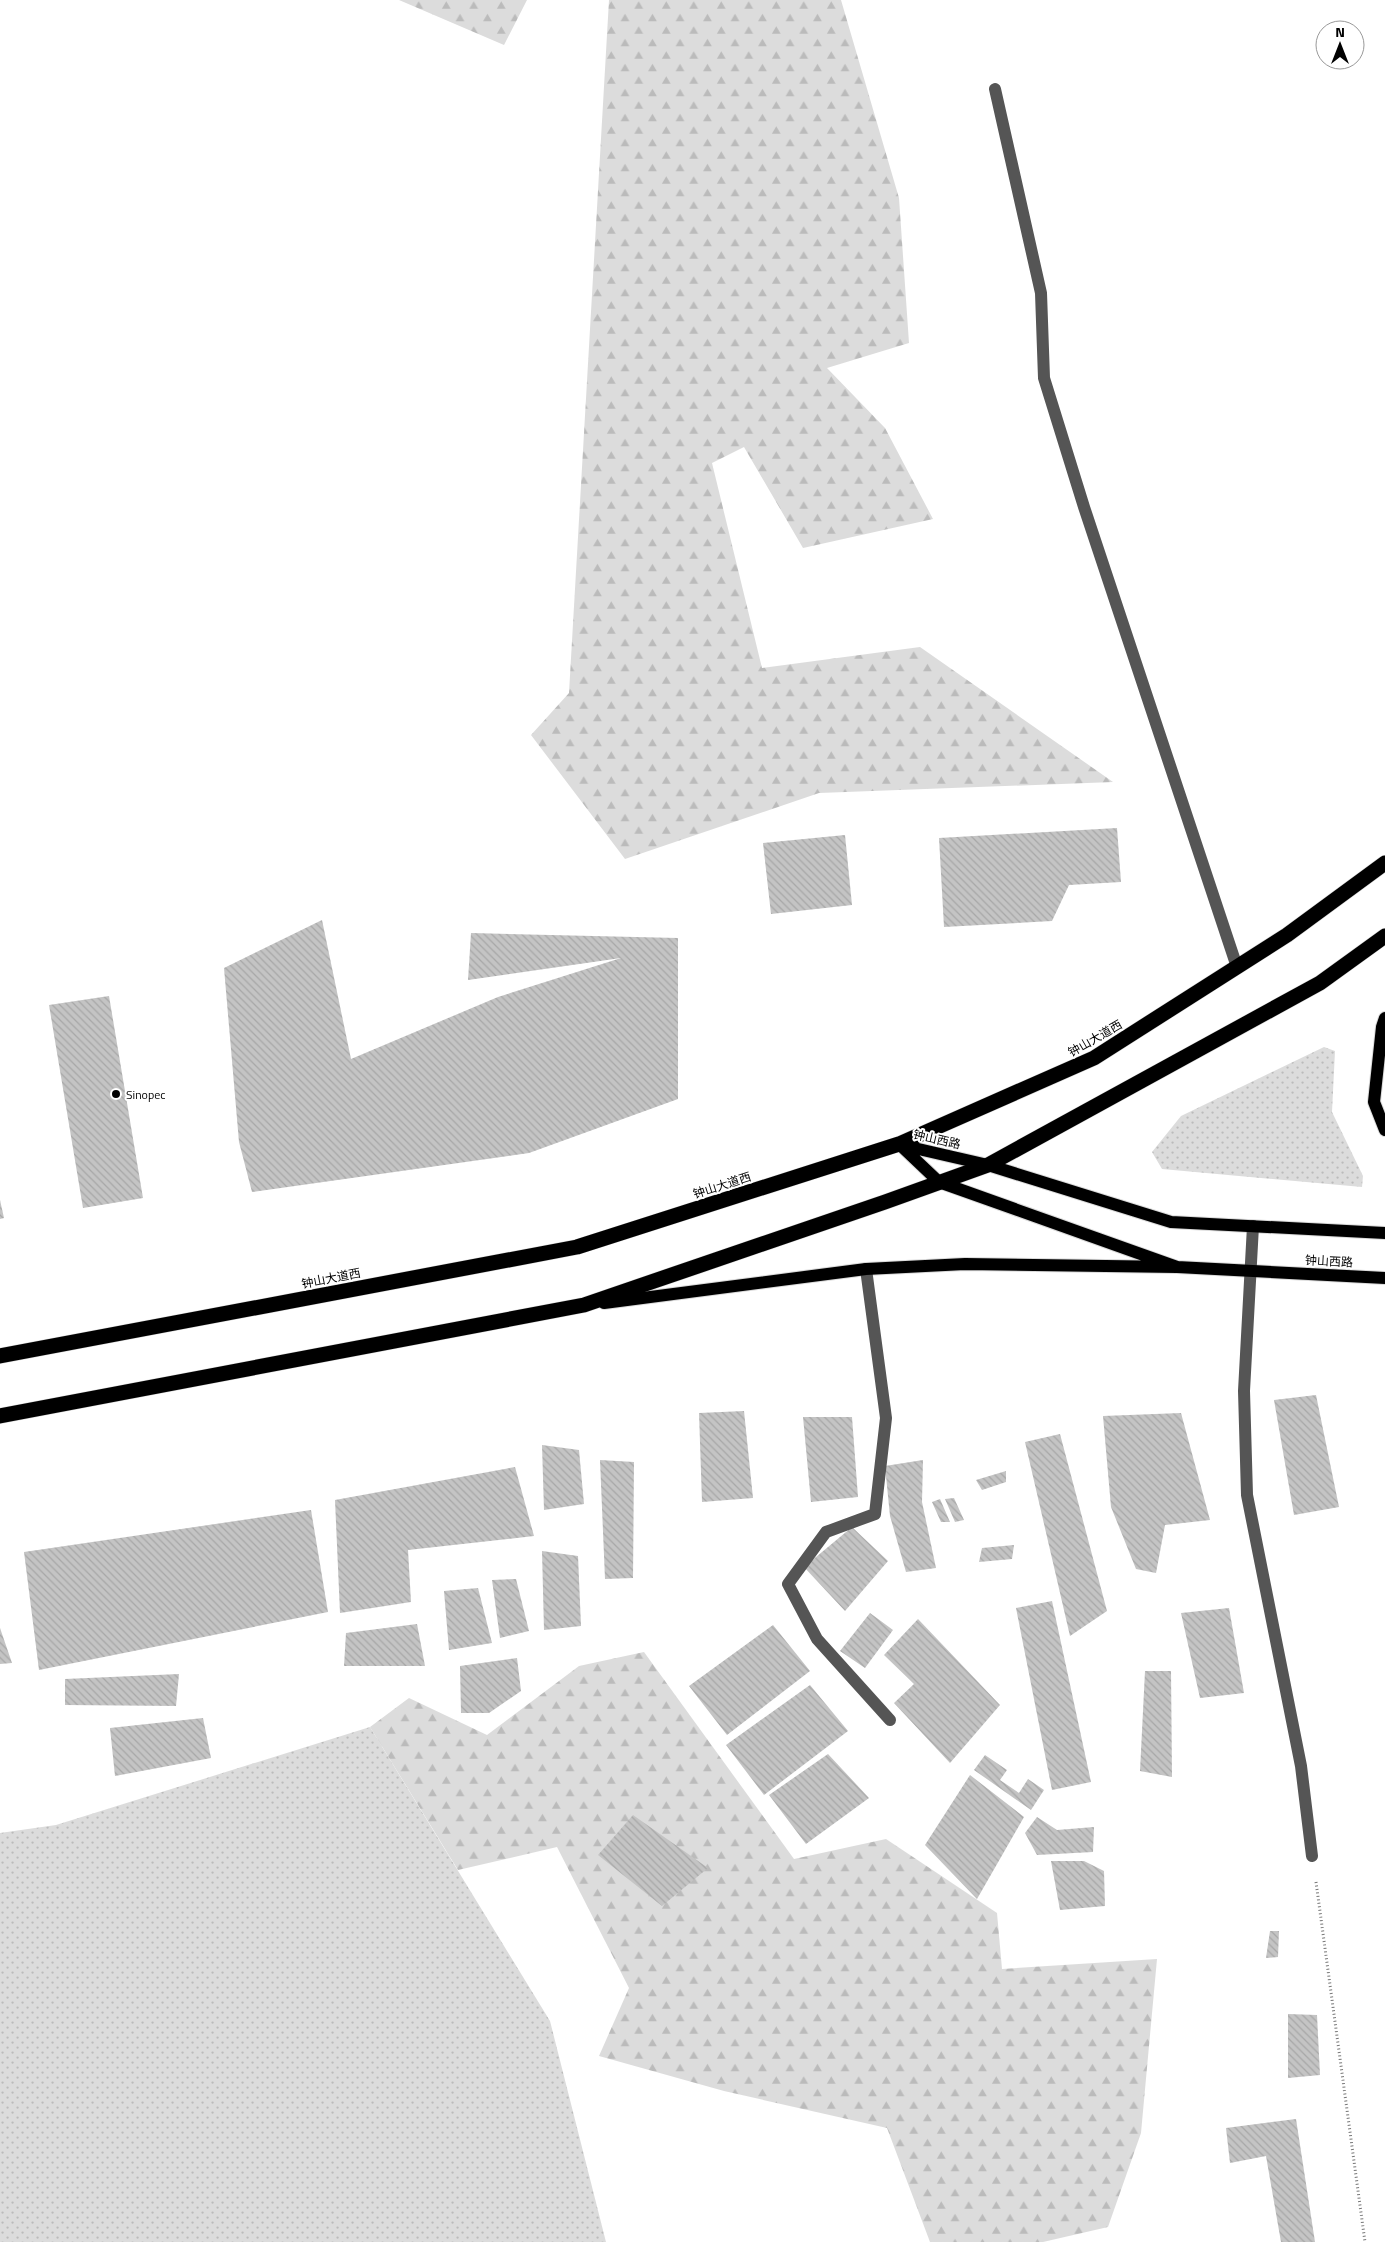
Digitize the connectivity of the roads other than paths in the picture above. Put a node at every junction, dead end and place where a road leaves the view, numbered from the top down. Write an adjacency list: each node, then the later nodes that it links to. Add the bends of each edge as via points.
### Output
1 (995, 89): 4 (street, via 1041,294 1044,378)
2 (1385, 863): 4 (highway, 钟山大道西, via 1287,935)
3 (1385, 936): 8 (highway, via 1320,983)
4 (1238, 966): 7 (highway, 钟山大道西, via 1094,1058)
5 (1385, 1018): 6 (main road, via 1374,1102)
6 (1385, 1130)
7 (899, 1144): 8 (main road, 钟山西路); 9 (main road, 钟山西路); 17 (highway, 钟山大道西, via 576,1246)
8 (988, 1165): 9 (highway); 10 (main road, 钟山西路, via 1171,1222)
9 (939, 1182): 12 (main road, 钟山西路); 16 (highway)
10 (1254, 1226): 11 (main road, 钟山西路); 14 (street)
11 (1385, 1233)
12 (1177, 1267): 13 (main road, via 965,1264); 14 (main road, 钟山西路)
13 (866, 1269): 16 (main road); 19 (street, via 886,1418 875,1514 826,1532 788,1584 817,1639)
14 (1251, 1271): 15 (main road, 钟山西路); 20 (street, via 1244,1391 1247,1495 1301,1766)
15 (1385, 1278)
16 (584, 1305): 18 (highway)
17 (0, 1356)
18 (0, 1416)
19 (890, 1720)
20 (1312, 1856)

